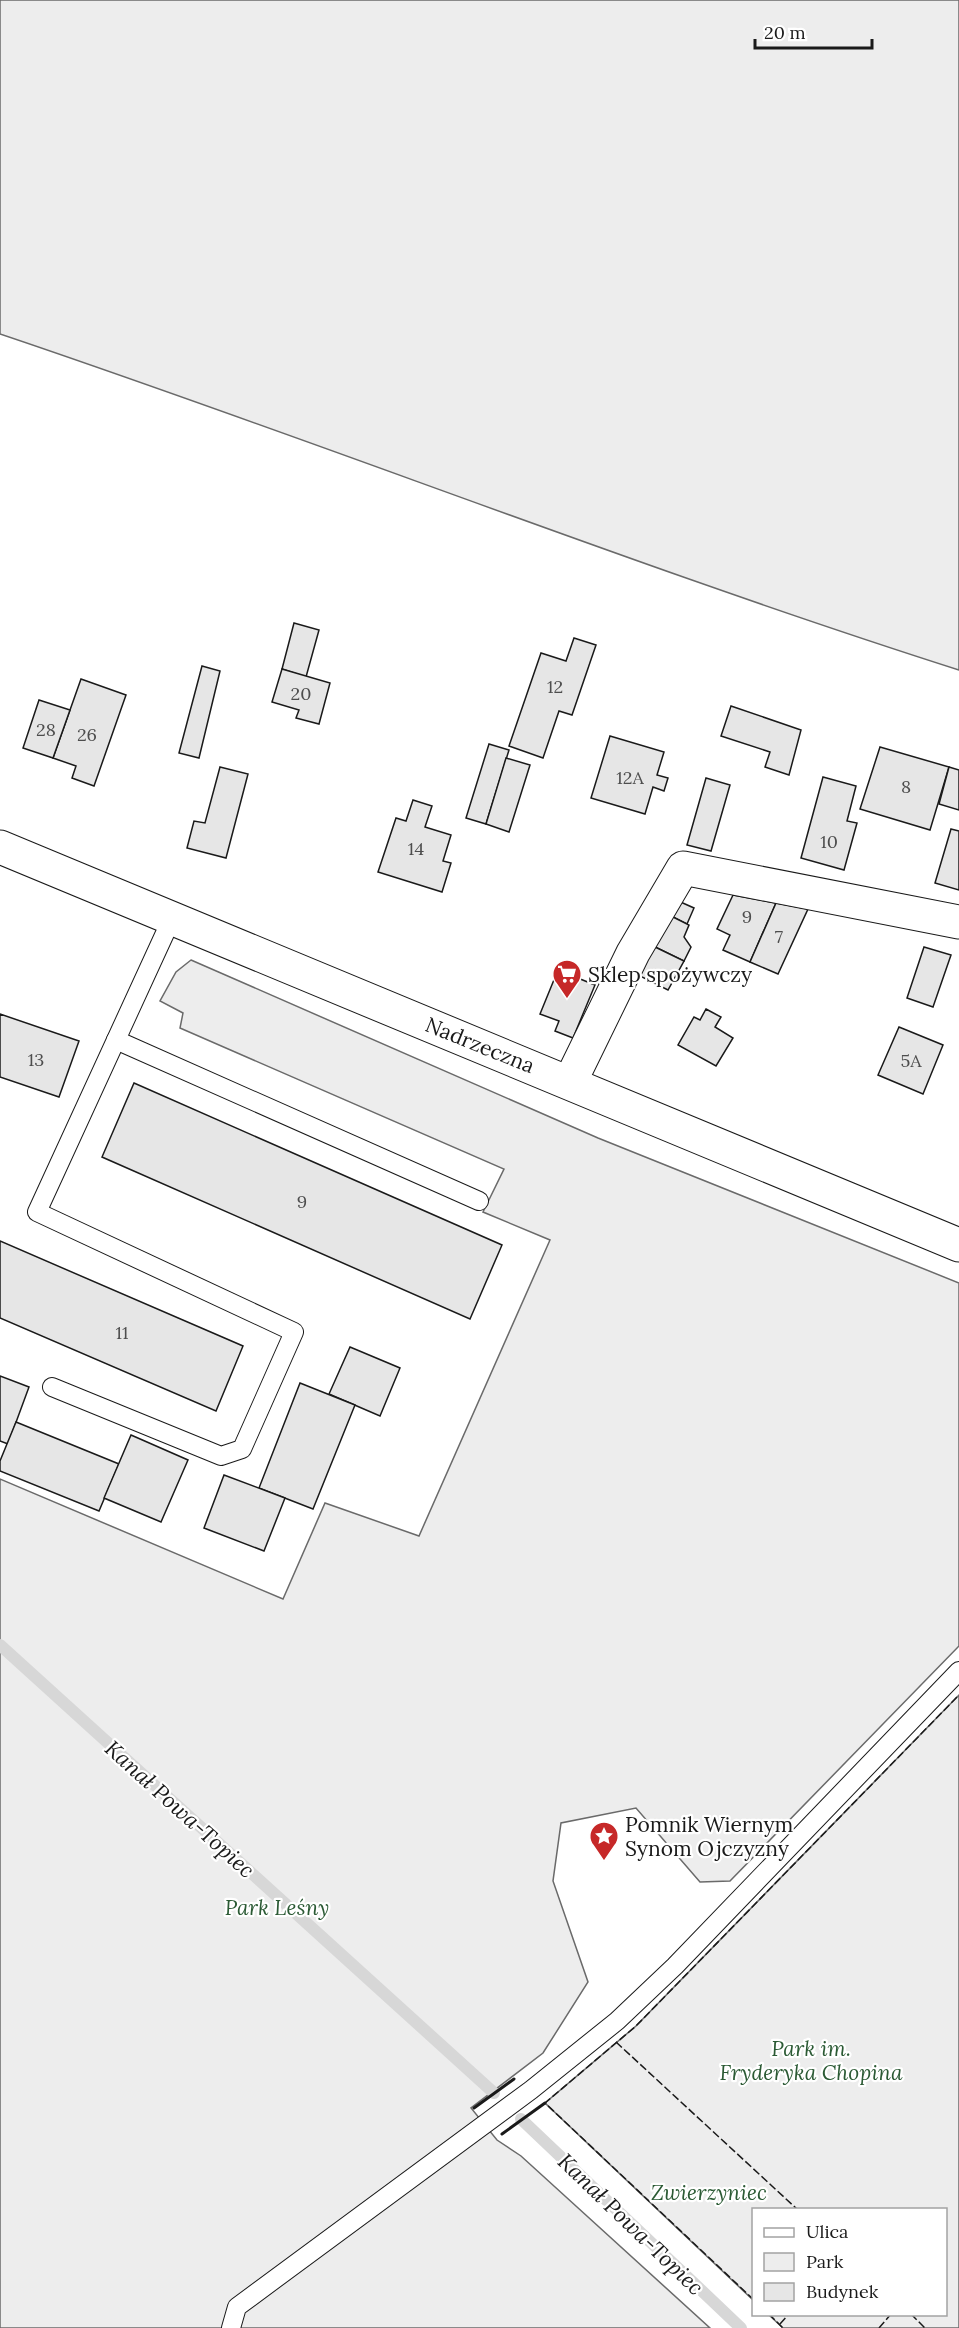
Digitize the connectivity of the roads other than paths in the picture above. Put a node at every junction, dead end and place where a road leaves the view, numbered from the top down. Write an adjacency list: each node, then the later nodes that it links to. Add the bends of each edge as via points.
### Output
1 (0, 847): 2 (street, Nadrzeczna)
2 (172, 918): 4 (lane); 5 (street, Nadrzeczna)
3 (959, 922): 5 (street, via 683,868 633,953)
4 (116, 1040): 6 (lane); 8 (lane, via 37,1212 294,1332 242,1449 221,1456)
5 (570, 1082): 7 (street, Nadrzeczna)
6 (479, 1201)
7 (959, 1245)
8 (52, 1387)
9 (959, 1671): 10 (lane, via 624,2015 531,2090 237,2307)
10 (231, 2328)

